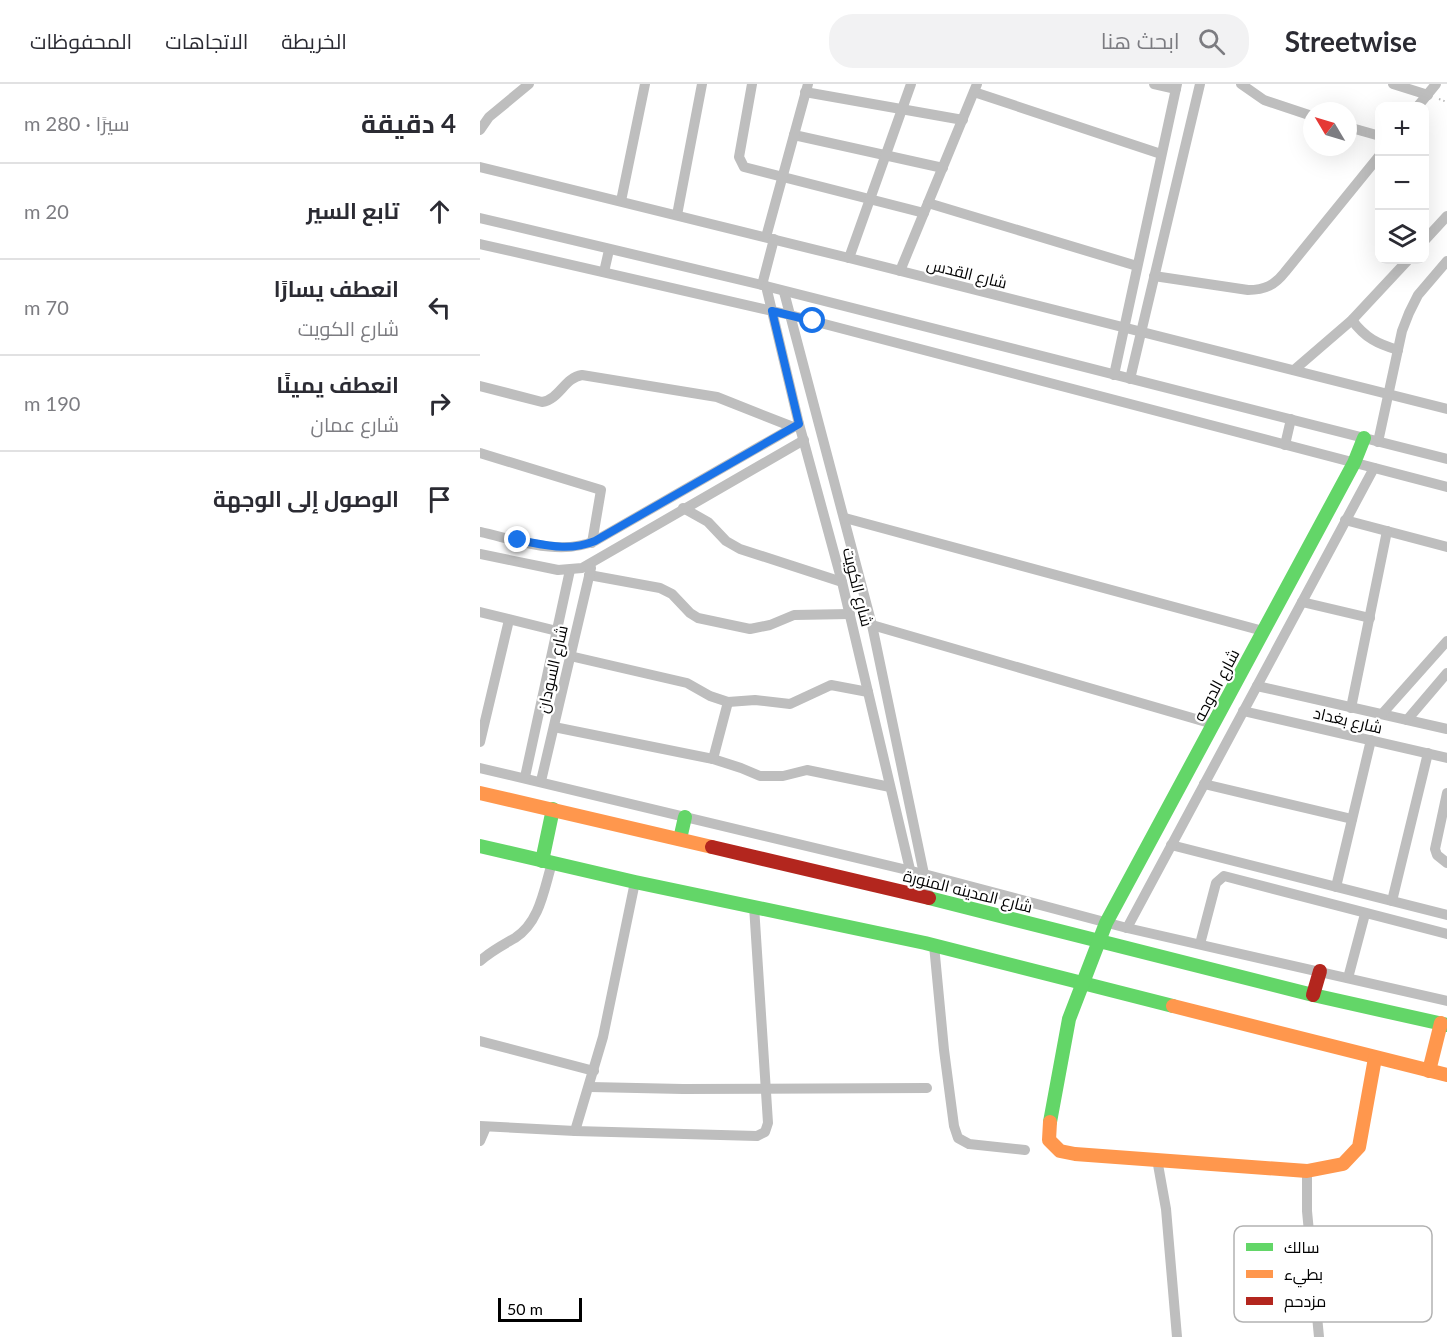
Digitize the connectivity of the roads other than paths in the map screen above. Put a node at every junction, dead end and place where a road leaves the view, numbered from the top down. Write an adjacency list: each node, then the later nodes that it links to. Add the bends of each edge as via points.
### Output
1 (529, 84): 20 (street, via 489,117)
2 (645, 84): 31 (street)
3 (702, 84): 33 (street)
4 (752, 84): 29 (street, via 740,163)
5 (911, 84): 17 (street)
6 (1154, 84): 11 (street)
7 (1211, 84): 14 (street)
8 (1241, 84): 18 (street, via 1264,100)
9 (1393, 84): 15 (street)
10 (1436, 84): 15 (street)
11 (1176, 86): 24 (street)
12 (806, 88): 17 (street); 22 (street)
13 (975, 88): 19 (street); 24 (street)
14 (1199, 90): 46 (street)
15 (1428, 95): 16 (street)
16 (1422, 102)
17 (902, 109): 19 (street); 25 (street)
18 (1303, 113)
19 (963, 120): 28 (street)
20 (480, 130)
21 (1357, 130): 23 (street)
22 (794, 135): 25 (street); 29 (street)
23 (1375, 135)
24 (1161, 154): 43 (street)
25 (885, 155): 28 (street); 30 (street)
26 (1379, 156): 46 (street, via 1269,287 1248,290)
27 (480, 167): 31 (street, شارع القدس)
28 (943, 168): 32 (street)
29 (782, 178): 30 (street); 37 (street)
30 (870, 199): 32 (street); 40 (street)
31 (621, 201): 33 (street, شارع القدس)
32 (926, 208): 43 (street); 44 (street)
33 (677, 215): 37 (street, شارع القدس)
34 (1447, 216): 36 (street)
35 (480, 218): 39 (street)
36 (1429, 236)
37 (770, 238): 40 (street, شارع القدس); 47 (street)
38 (480, 244): 45 (street)
39 (609, 250): 45 (street); 47 (street)
40 (849, 258): 44 (street, شارع القدس)
41 (1447, 261): 54 (street, via 1413,304)
42 (1404, 264): 51 (street)
43 (1137, 266): 52 (street)
44 (900, 271): 52 (street, شارع القدس)
45 (604, 272): 49 (street)
46 (1154, 276): 53 (street)
47 (764, 286): 48 (street); 49 (street, شارع الكويت)
48 (784, 292): 50 (street, شارع الكويت); 56 (street)
49 (772, 311): 50 (street); 62 (street, شارع الكويت)
50 (790, 315): 65 (street); 72 (street, شارع الكويت)
51 (1352, 320): 54 (street, via 1374,342); 55 (street)
52 (1123, 328): 53 (street, شارع القدس); 56 (street)
53 (1141, 332): 55 (street, شارع القدس); 57 (street)
54 (1398, 350): 59 (street)
55 (1294, 370): 59 (street, شارع القدس)
56 (1114, 375): 57 (street)
57 (1130, 379): 61 (street)
58 (480, 386): 62 (street, via 542,402 551,400 569,380 582,375 717,397)
59 (1389, 394): 60 (street, شارع القدس); 64 (street)
60 (1447, 409)
61 (1291, 419): 64 (street); 65 (street)
62 (796, 425): 63 (street, شارع الكويت); 76 (street)
63 (804, 440): 71 (street); 84 (street, شارع الكويت)
64 (1371, 440): 67 (street); 68 (main road, شارع الدوحه)
65 (1285, 445): 68 (street)
66 (480, 453): 77 (street, via 601,490)
67 (1447, 459)
68 (1354, 463): 69 (street); 93 (main road, شارع الدوحه)
69 (1374, 468): 70 (street); 73 (street)
70 (1447, 487)
71 (683, 508): 79 (street); 86 (street, via 708,522 740,549)
72 (845, 518): 82 (street, شارع الكويت); 93 (street)
73 (1345, 520): 74 (street); 87 (street)
74 (1387, 531): 78 (street); 90 (street)
75 (480, 532): 77 (street, via 557,548)
76 (606, 535): 77 (street); 79 (street)
77 (592, 543)
78 (1447, 547)
79 (616, 549): 81 (street)
80 (480, 554): 83 (street)
81 (592, 563): 83 (street); 85 (street, شارع السودان)
82 (857, 565): 84 (street); 92 (street, شارع الكويت)
83 (570, 570): 94 (street, شارع السودان)
84 (839, 570): 86 (street, شارع الكويت)
85 (589, 575): 89 (street, via 660,588 698,618 750,629 794,615); 96 (street, شارع السودان)
86 (842, 582): 89 (street, شارع الكويت)
87 (1302, 602): 90 (street); 99 (street)
88 (480, 612): 91 (street)
89 (850, 614): 100 (street, شارع الكويت)
90 (1370, 618): 103 (street)
91 (509, 620): 94 (street); 102 (street)
92 (872, 625): 107 (street); 131 (street, شارع الكويت)
93 (1263, 631): 97 (main road, شارع الدوحه)
94 (557, 632): 116 (street, شارع السودان)
95 (1447, 640): 105 (street)
96 (570, 656): 101 (street, via 687,683); 108 (street, شارع السودان)
97 (1242, 671): 99 (street, شارع بغداد); 107 (main road, شارع الدوحه)
98 (1447, 673): 106 (street)
99 (1259, 682): 103 (street, شارع بغداد); 104 (street)
100 (868, 692): 101 (street, via 831,685 790,704); 119 (street, شارع الكويت)
101 (729, 702): 114 (street)
102 (484, 705): 111 (street)
103 (1351, 708): 105 (street, شارع بغداد)
104 (1243, 711): 110 (street, شارع بغداد); 118 (street)
105 (1382, 714): 106 (street, شارع بغداد)
106 (1407, 720): 109 (street, شارع بغداد)
107 (1213, 724): 139 (main road, شارع الدوحه)
108 (554, 727): 114 (street); 117 (street, شارع السودان)
109 (1447, 729)
110 (1371, 740): 112 (street, شارع بغداد); 124 (street)
111 (480, 742)
112 (1428, 753): 113 (street, شارع بغداد); 135 (street)
113 (1447, 758)
114 (713, 759): 119 (street, via 760,776 807,770)
115 (480, 768): 116 (street)
116 (525, 777): 117 (street)
117 (541, 781): 123 (street)
118 (1204, 784): 124 (street); 126 (street)
119 (891, 787): 130 (street, شارع الكويت)
120 (480, 793): 122 (main road, شارع المدينه المنورة)
121 (1447, 794): 129 (street, via 1435,849)
122 (553, 809): 125 (main road, شارع المدينه المنورة); 128 (main road)
123 (685, 817): 125 (main road); 130 (street)
124 (1352, 819): 133 (street)
125 (680, 839): 134 (main road, شارع المدينه المنورة)
126 (1172, 845): 133 (street); 140 (street)
127 (480, 846): 128 (main road)
128 (547, 862): 132 (main road); 145 (street, via 533,920 516,937)
129 (1447, 863)
130 (910, 871): 131 (street); 134 (street, شارع الكويت)
131 (924, 874): 134 (street, شارع الكويت); 139 (street)
132 (635, 882): 136 (main road); 154 (street)
133 (1336, 886): 135 (street)
134 (923, 897): 142 (main road, شارع المدينه المنورة)
135 (1392, 901): 138 (street)
136 (754, 906): 144 (main road); 158 (street)
137 (1365, 914): 141 (street); 143 (street, via 1224,876 1216,883); 147 (street)
138 (1447, 915)
139 (1106, 923): 140 (street); 142 (main road, شارع الدوحه)
140 (1127, 928): 143 (street)
141 (1447, 934)
142 (1099, 942): 148 (main road, شارع الدوحه); 149 (main road, شارع المدينه المنورة)
143 (1200, 944): 146 (street)
144 (934, 945): 148 (main road); 163 (street, via 944,1050 958,1138 969,1144)
145 (480, 961)
146 (1320, 971): 147 (street); 149 (main road)
147 (1348, 978): 150 (street)
148 (1082, 983): 153 (main road); 164 (main road, شارع الدوحه, via 1063,1045 1049,1140 1060,1151 1076,1154)
149 (1313, 995): 151 (main road, شارع المدينه المنورة)
150 (1447, 1001)
151 (1444, 1024): 155 (main road)
152 (480, 1041): 154 (street)
153 (1375, 1058): 155 (main road); 165 (main road, via 1359,1147 1343,1164)
154 (594, 1071): 157 (street)
155 (1430, 1071): 156 (main road)
156 (1447, 1075)
157 (590, 1087): 158 (street); 161 (street)
158 (765, 1088): 159 (street); 161 (street, via 768,1128 762,1135)
159 (927, 1088)
160 (483, 1126): 161 (street); 162 (street)
161 (575, 1131)
162 (480, 1141)
163 (1025, 1150)
164 (1157, 1160): 165 (main road); 168 (street, via 1166,1209)
165 (1307, 1170): 166 (street)
166 (1308, 1226)
167 (1318, 1322): 169 (street)
168 (1177, 1337)
169 (1319, 1337)

